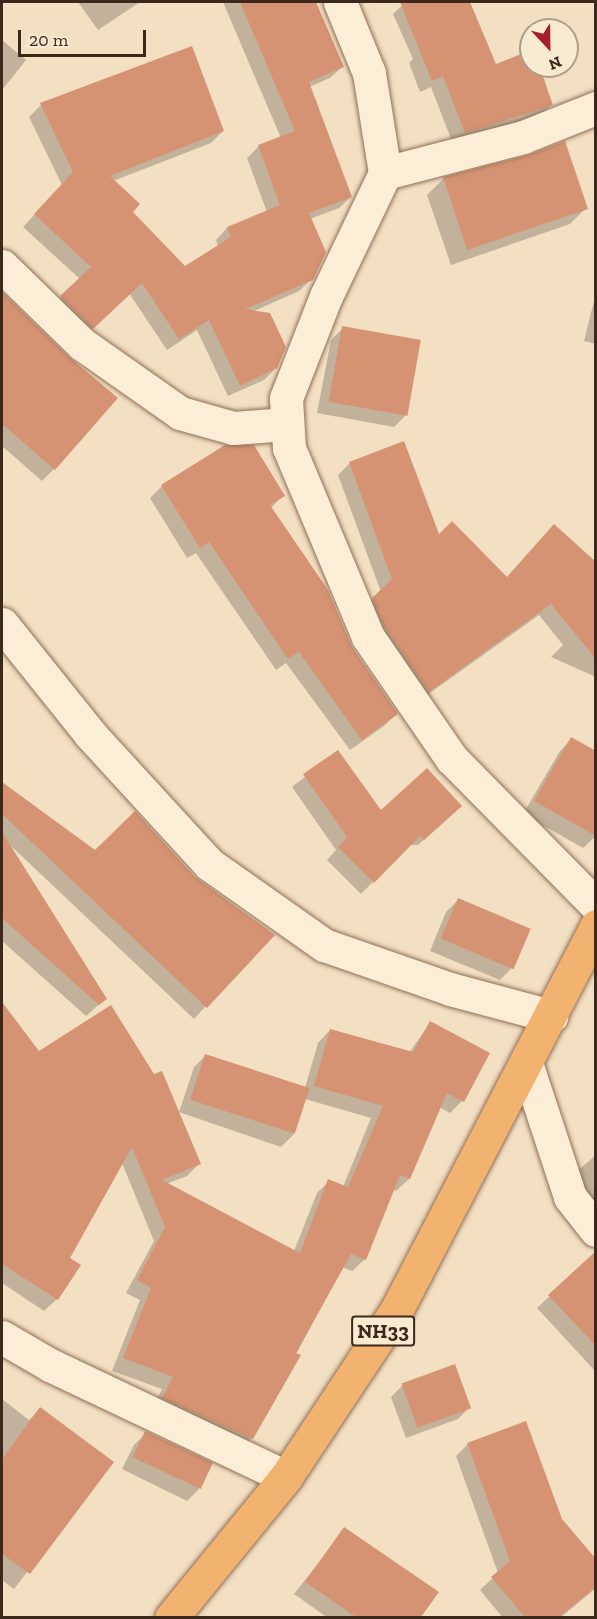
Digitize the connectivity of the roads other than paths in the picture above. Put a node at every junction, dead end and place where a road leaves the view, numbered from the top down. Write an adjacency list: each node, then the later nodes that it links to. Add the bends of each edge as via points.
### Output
1 (340, 2): 3 (street, via 369,73)
2 (596, 108): 3 (street, via 523,137)
3 (385, 173): 5 (street, via 326,296 286,398)
4 (2, 266): 5 (street, via 82,344 180,413 233,428)
5 (287, 424): 7 (street, via 289,448 368,637 452,759)
6 (2, 624): 9 (street, via 90,734 209,864 324,945 450,989)
7 (596, 905)
8 (596, 926): 9 (highway, NH33)
9 (551, 1016): 10 (highway, NH33)
10 (526, 1063): 11 (street, via 570,1197); 13 (highway, NH33, via 396,1311)
11 (596, 1230)
12 (2, 1337): 13 (street, via 50,1365)
13 (286, 1477): 14 (highway, NH33)
14 (171, 1617)

